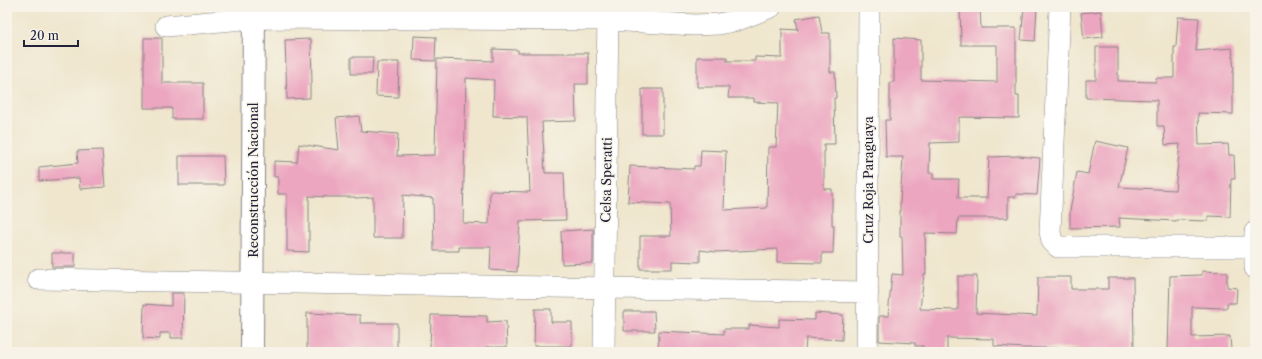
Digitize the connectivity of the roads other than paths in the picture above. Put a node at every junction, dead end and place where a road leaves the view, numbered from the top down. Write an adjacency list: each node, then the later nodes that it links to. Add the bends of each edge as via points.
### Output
1 (771, 7): 5 (street, via 738,20 719,24 695,25)
2 (869, 7): 13 (street, Cruz Roja Paraguaya)
3 (1060, 7): 8 (street, via 1050,232 1052,241 1058,247)
4 (254, 13): 5 (street); 6 (street); 11 (street, Reconstrucción Nacional)
5 (608, 14): 12 (street, Celsa Speratti)
6 (166, 26)
7 (1255, 232): 8 (street)
8 (1255, 247): 9 (street)
9 (1255, 268)
10 (38, 279): 11 (street)
11 (252, 282): 12 (street); 14 (street, Reconstrucción Nacional)
12 (605, 288): 13 (street); 15 (street, Celsa Speratti)
13 (868, 292): 16 (street, Cruz Roja Paraguaya)
14 (252, 352)
15 (604, 352)
16 (867, 352)

